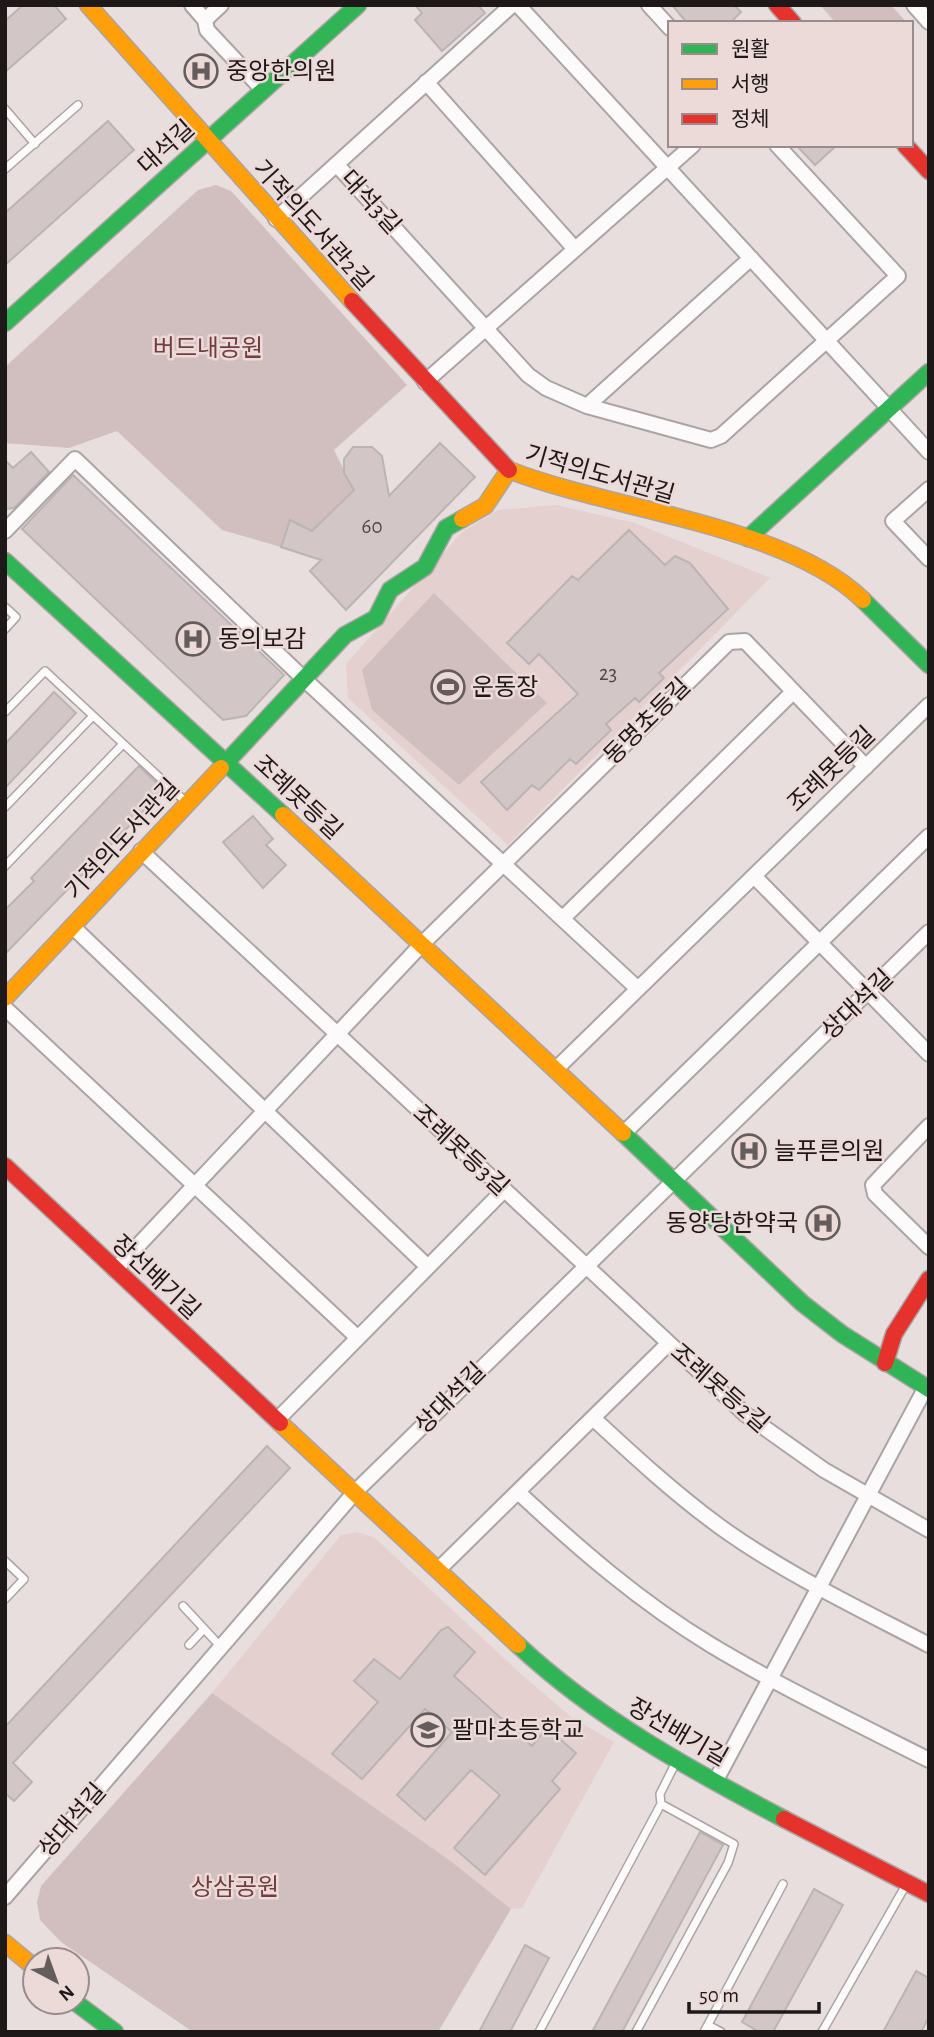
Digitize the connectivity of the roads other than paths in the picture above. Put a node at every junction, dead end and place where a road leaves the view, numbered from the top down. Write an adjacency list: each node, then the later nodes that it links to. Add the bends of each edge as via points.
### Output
1 (88, 5): 18 (street, 기적의도서관2길)
2 (192, 5): 10 (street)
3 (221, 5): 10 (street)
4 (358, 5): 15 (street, 대석길)
5 (512, 5): 14 (street, 대석3길)
6 (518, 5): 24 (street)
7 (649, 5): 13 (street)
8 (777, 5): 11 (street)
9 (914, 5): 12 (street)
10 (205, 20): 15 (street, via 207,30)
11 (791, 21)
12 (929, 22)
13 (668, 26)
14 (426, 82): 23 (street, 대석3길); 28 (street)
15 (263, 90): 18 (street, 대석길)
16 (78, 105): 19 (lane)
17 (5, 109): 19 (lane)
18 (206, 141): 27 (street, 기적의도서관2길); 30 (street, 대석길)
19 (34, 144): 25 (lane)
20 (691, 147): 24 (street)
21 (780, 147): 32 (street, 대석3길, via 898,276)
22 (907, 147): 26 (street)
23 (337, 165): 27 (street); 31 (street, 대석3길)
24 (667, 168): 28 (street); 29 (street)
25 (5, 169)
26 (929, 171)
27 (276, 219): 34 (street, 기적의도서관2길)
28 (575, 249): 31 (street)
29 (751, 258): 32 (street); 35 (street)
30 (5, 323)
31 (485, 329): 34 (street); 35 (street, 대석3길, via 528,375)
32 (826, 341): 35 (street, 대석3길, via 711,440); 36 (street)
33 (929, 372): 36 (street)
34 (425, 382): 38 (street, 기적의도서관2길)
35 (587, 406)
36 (889, 408): 37 (street); 41 (street)
37 (929, 452)
38 (509, 470): 41 (street, 기적의도서관길, via 544,484); 47 (street, 기적의도서관길, via 485,506 446,528 425,567 390,590 376,618 345,635)
39 (929, 489): 42 (street, via 893,521)
40 (5, 531): 47 (street, via 75,458)
41 (748, 538): 46 (street, 기적의도서관길, via 817,567 842,583)
42 (929, 559)
43 (5, 561): 53 (street, 조례못등길)
44 (5, 607): 45 (lane, via 16,617)
45 (5, 629)
46 (926, 655)
47 (304, 679): 53 (street, 기적의도서관길); 59 (street)
48 (793, 692): 54 (street, 동명초등길); 59 (street, 동명초등길, via 745,641 729,642); 62 (street)
49 (929, 705): 54 (street, 조례못등길)
50 (5, 712): 51 (lane, via 45,671)
51 (93, 716): 52 (lane); 56 (lane)
52 (123, 744): 55 (lane); 60 (lane)
53 (226, 762): 55 (street, 기적의도서관길); 65 (street, 조례못등길)
54 (866, 767): 61 (street, 조례못등길)
55 (187, 803): 58 (street, 기적의도서관길)
56 (5, 807)
57 (929, 836): 66 (street)
58 (141, 851): 63 (street, 기적의도서관길); 71 (street, 조례못등3길)
59 (504, 862): 62 (street); 65 (street, 동명초등길)
60 (5, 866)
61 (754, 876): 66 (street); 67 (street, 조례못등길)
62 (564, 918): 67 (street)
63 (72, 926): 69 (street, 기적의도서관길); 74 (street)
64 (929, 932): 68 (street, 상대석길)
65 (423, 943): 71 (street); 73 (street, 조례못등길)
66 (819, 943): 68 (street); 76 (street)
67 (638, 989): 73 (street, 조례못등길)
68 (869, 993): 72 (street); 78 (street, 상대석길)
69 (5, 998)
70 (5, 1009): 79 (street)
71 (337, 1035): 74 (street); 80 (street, 조례못등3길)
72 (929, 1054)
73 (555, 1070): 76 (street, 조례못등길)
74 (265, 1111): 79 (street); 83 (street)
75 (929, 1126): 81 (street, via 873,1185 875,1194)
76 (623, 1134): 78 (street, 조례못등길)
77 (5, 1166): 84 (street, 장선배기길)
78 (670, 1181): 82 (street, 상대석길); 88 (street, 조례못등길, via 802,1303)
79 (195, 1185): 84 (street); 86 (street)
80 (503, 1190): 82 (street, 조례못등3길); 83 (street)
81 (929, 1247)
82 (584, 1266): 87 (street, 조례못등2길); 92 (street, 상대석길)
83 (428, 1267): 86 (street)
84 (115, 1270): 91 (street, 장선배기길)
85 (929, 1279): 88 (street, via 894,1334)
86 (358, 1338): 91 (street)
87 (668, 1344): 90 (street); 94 (street, 조례못등2길, via 745,1414)
88 (885, 1363): 89 (street, 조례못등길)
89 (927, 1388): 94 (street)
90 (593, 1418): 93 (street); 98 (street, via 654,1475 720,1527)
91 (278, 1419): 92 (street, 장선배기길)
92 (355, 1492): 97 (street, 장선배기길); 104 (street, 상대석길)
93 (518, 1492): 97 (street); 105 (street, via 636,1594)
94 (867, 1496): 95 (street, 조례못등2길); 98 (street)
95 (929, 1530)
96 (5, 1561): 99 (lane, via 24,1579)
97 (439, 1569): 106 (street, 장선배기길, via 583,1702)
98 (819, 1587): 103 (street); 105 (street)
99 (5, 1599)
100 (183, 1606): 101 (lane)
101 (204, 1629): 102 (lane); 104 (lane)
102 (189, 1645)
103 (929, 1645)
104 (221, 1647): 113 (street, 상대석길)
105 (770, 1679): 107 (street); 108 (street)
106 (678, 1760): 108 (street, 장선배기길); 109 (lane, via 660,1794)
107 (929, 1760)
108 (716, 1780): 110 (street, 장선배기길)
109 (661, 1804): 117 (lane); 118 (lane, via 734,1844)
110 (908, 1882): 112 (street, 장선배기길); 120 (lane)
111 (783, 1884): 115 (lane)
112 (928, 1890)
113 (5, 1897)
114 (91, 2014): 116 (street)
115 (706, 2028): 119 (lane)
116 (115, 2032)
117 (539, 2032)
118 (636, 2032)
119 (721, 2032)
120 (822, 2032)

